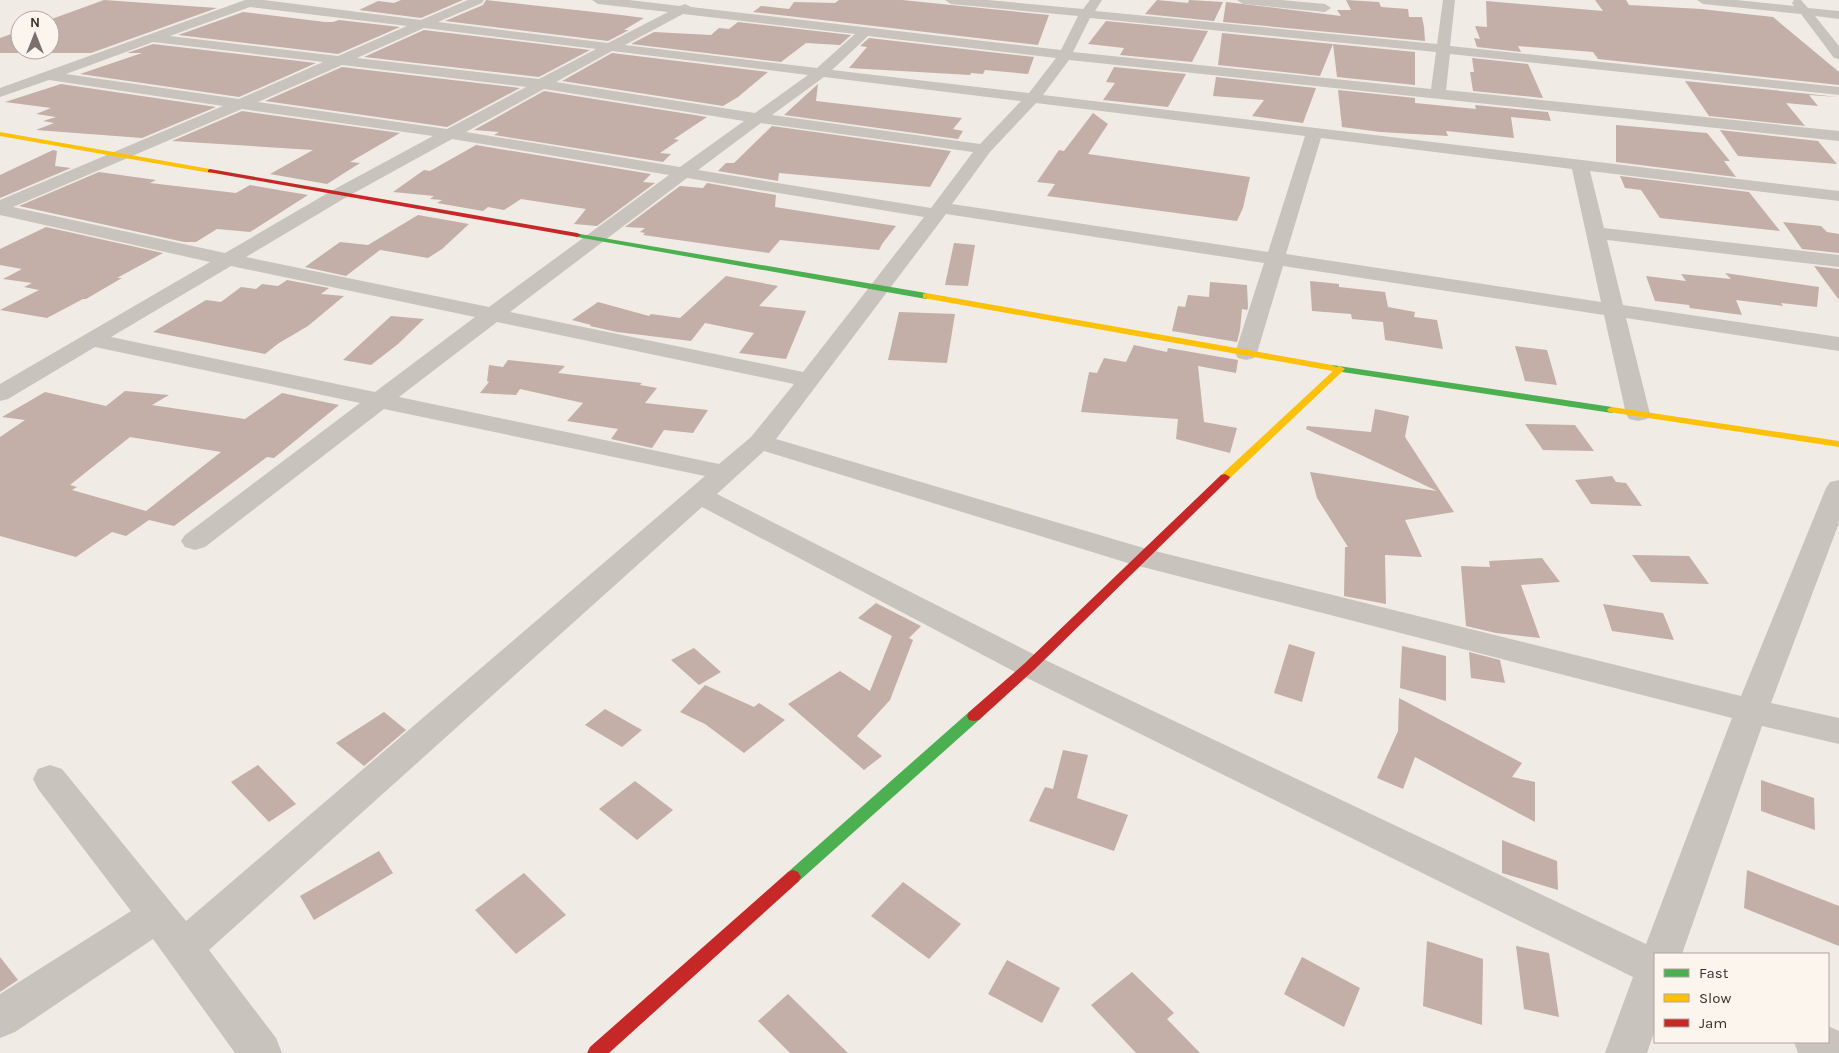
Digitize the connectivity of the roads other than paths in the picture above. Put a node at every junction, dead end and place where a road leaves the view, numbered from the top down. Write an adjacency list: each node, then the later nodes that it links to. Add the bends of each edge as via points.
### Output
1 (478, 0): 15 (street)
2 (598, 0): 12 (street)
3 (701, 0): 12 (street)
4 (951, 0): 11 (street)
5 (1243, 0): 10 (street)
6 (1449, 0): 20 (street)
7 (1704, 0): 13 (street)
8 (1796, 0): 13 (street)
9 (253, 2): 15 (street); 18 (street)
10 (1326, 4): 17 (street)
11 (1091, 7): 17 (street); 21 (street)
12 (682, 10): 16 (street); 19 (street)
13 (1804, 11): 14 (street); 22 (street)
14 (1839, 15)
15 (422, 25): 19 (street); 23 (street)
16 (866, 32): 21 (street); 24 (street)
17 (1314, 36): 20 (street)
18 (151, 38): 23 (street); 25 (street)
19 (608, 48): 24 (street); 26 (street)
20 (1444, 49): 27 (street); 29 (street)
21 (1065, 55): 29 (street); 30 (street)
22 (1839, 55)
23 (339, 61): 26 (street); 31 (street)
24 (820, 73): 30 (street); 32 (street)
25 (48, 76): 28 (street); 31 (street)
26 (541, 84): 32 (street); 35 (street)
27 (1839, 91)
28 (0, 93)
29 (1438, 94): 36 (street)
30 (1033, 98): 33 (street); 37 (street)
31 (241, 104): 35 (street); 38 (street)
32 (758, 118): 37 (street); 40 (street)
33 (1314, 133): 39 (street); 48 (street)
34 (0, 134): 38 (street)
35 (450, 134): 40 (street); 41 (street)
36 (1839, 136)
37 (984, 148): 45 (street)
38 (123, 155): 41 (street); 43 (street)
39 (1580, 166): 42 (street); 46 (street)
40 (683, 172): 45 (street); 47 (street)
41 (339, 194): 47 (street); 49 (street)
42 (1839, 196)
43 (0, 206)
44 (0, 210): 49 (street)
45 (939, 211): 48 (street); 51 (street)
46 (1596, 233): 50 (street); 52 (street)
47 (593, 238): 51 (street); 53 (street)
48 (1276, 259): 52 (street); 56 (street)
49 (226, 261): 53 (street); 54 (street)
50 (1839, 261)
51 (881, 288): 56 (street); 58 (street)
52 (1614, 309): 55 (street); 61 (street)
53 (494, 313): 58 (street); 60 (street)
54 (92, 340): 59 (street); 60 (street)
55 (1839, 344)
56 (1246, 353): 57 (street)
57 (1340, 369): 61 (street); 68 (street)
58 (808, 380): 62 (street)
59 (0, 394)
60 (380, 400): 64 (street); 67 (street)
61 (1638, 414): 63 (street)
62 (760, 442): 64 (street); 68 (street)
63 (1839, 444)
64 (725, 472): 66 (street)
65 (1839, 488): 70 (street)
66 (700, 495): 69 (street); 74 (street)
67 (195, 541)
68 (1141, 557): 69 (street); 70 (street)
69 (1030, 666): 76 (street); 82 (street)
70 (1751, 711): 71 (street); 75 (street)
71 (1839, 731)
72 (50, 779): 73 (street)
73 (157, 914): 74 (street); 78 (street)
74 (183, 948): 81 (street)
75 (1662, 953)
76 (1654, 968)
77 (1654, 975): 83 (street)
78 (0, 1018)
79 (1817, 1043): 80 (street)
80 (1839, 1052)
81 (261, 1053)
82 (596, 1053)
83 (1626, 1053)

